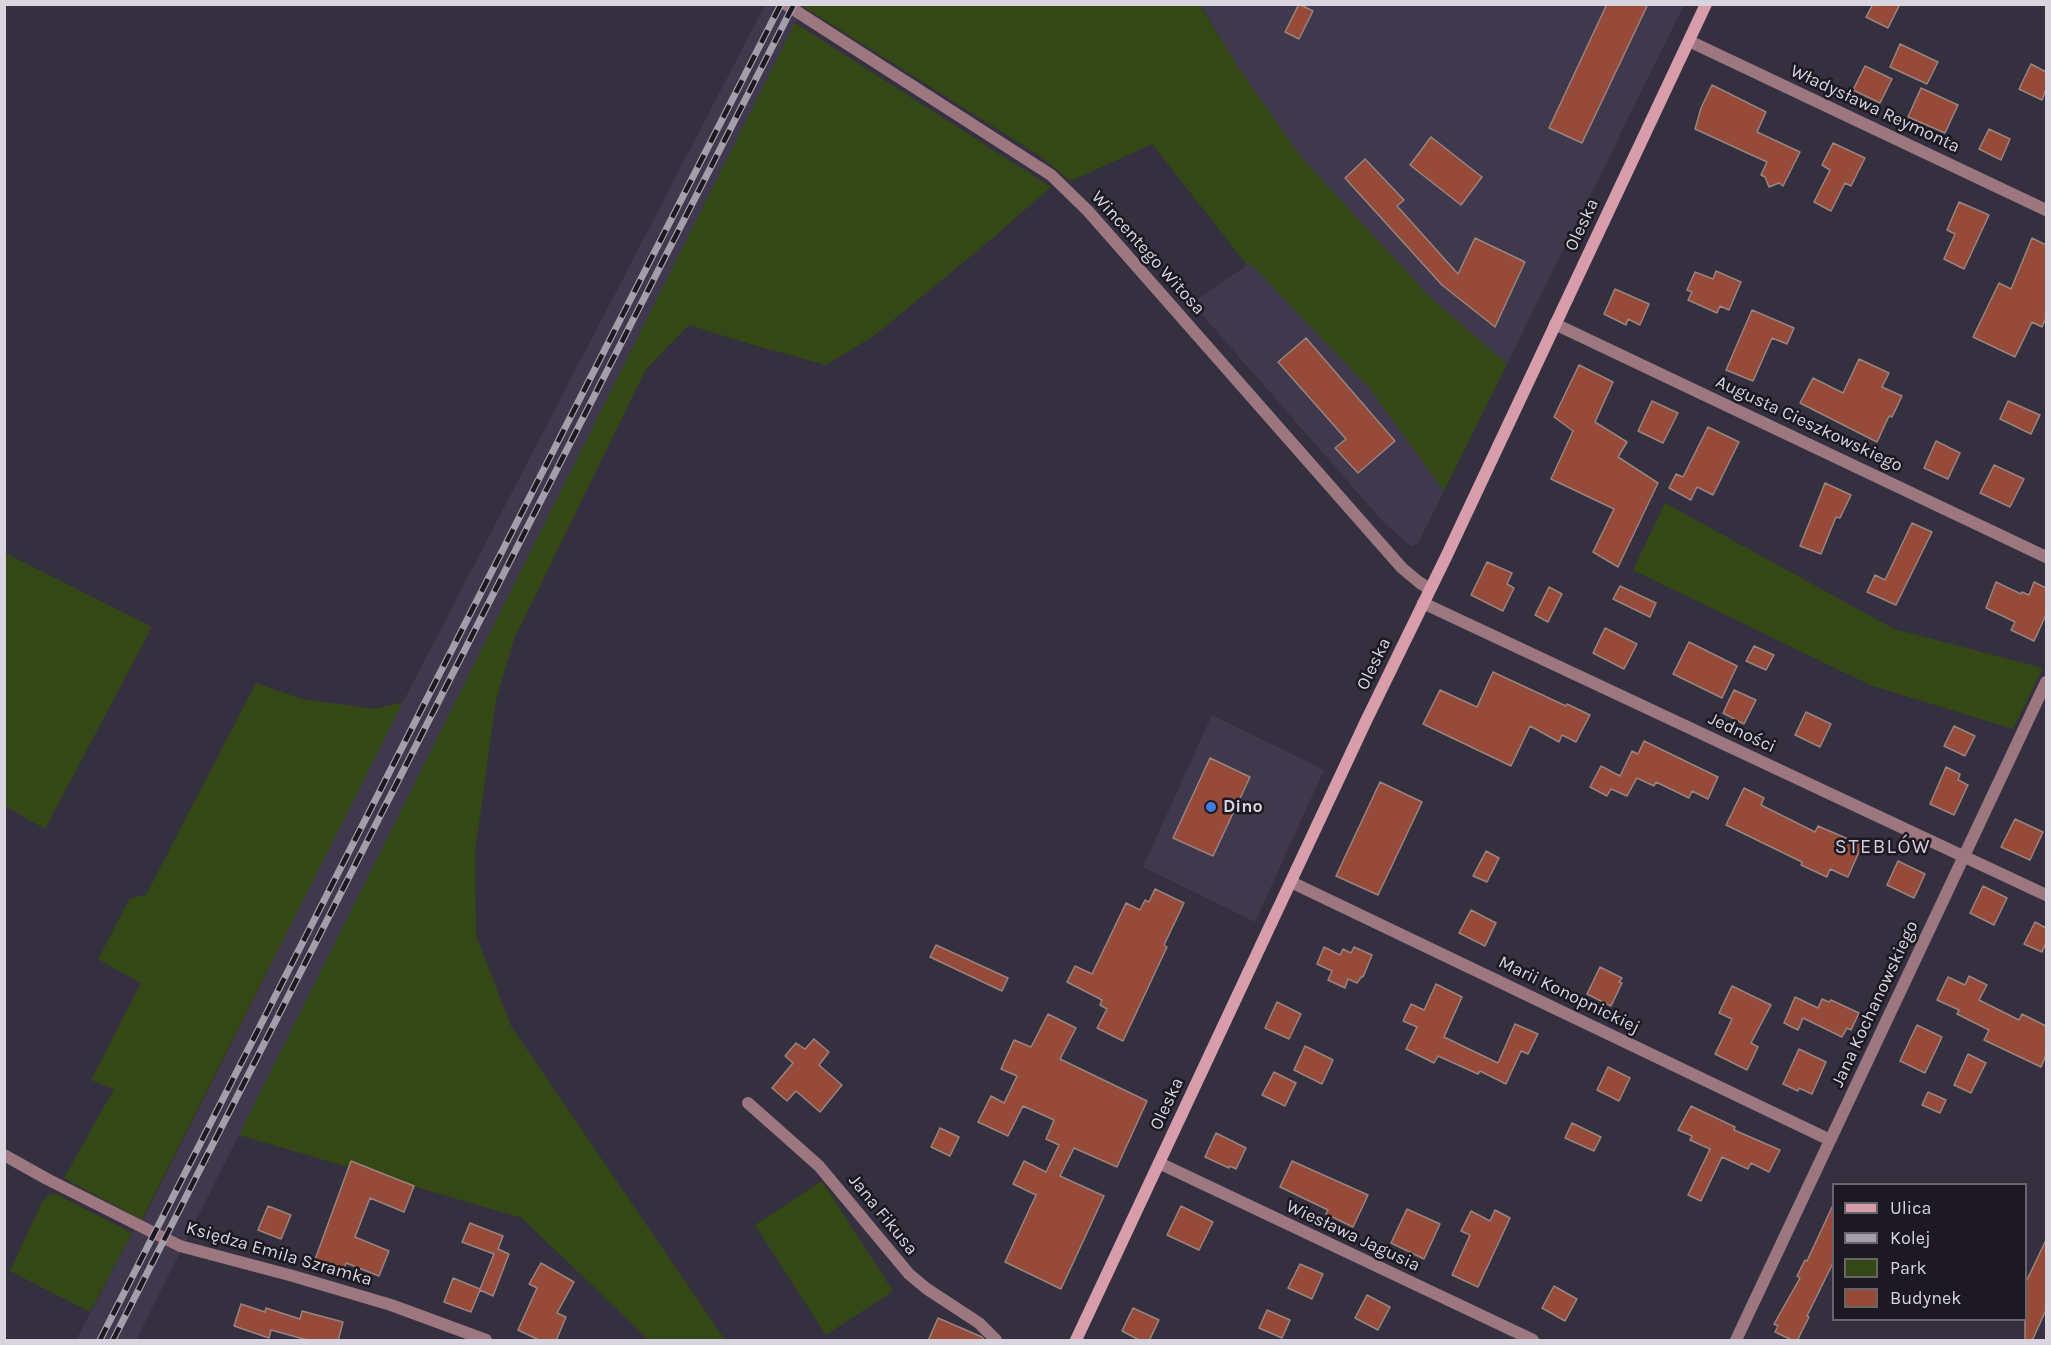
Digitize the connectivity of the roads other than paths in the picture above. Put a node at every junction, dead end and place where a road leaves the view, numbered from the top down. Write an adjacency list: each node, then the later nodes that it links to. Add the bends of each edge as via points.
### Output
1 (785, 4): 7 (street, Wincentego Witosa, via 1051,175 1088,211 1402,568)
2 (1706, 4): 3 (street, Oleska)
3 (1689, 41): 4 (street, Władysława Reymonta); 5 (street, Oleska)
4 (2046, 210)
5 (1555, 324): 6 (street, Augusta Cieszkowskiego); 7 (street, Oleska)
6 (2046, 557)
7 (1430, 589): 8 (street, Oleska)
8 (1423, 603): 10 (street, Jedności); 11 (street, Oleska)
9 (2046, 682): 10 (street, Jana Kochanowskiego)
10 (1964, 856): 12 (street, Jedności); 14 (street, Jana Kochanowskiego)
11 (1292, 882): 14 (street, Marii Konopnickiej); 16 (street, Oleska)
12 (2046, 895)
13 (748, 1104): 18 (street, Jana Fikusa, via 819,1166 909,1274 979,1323)
14 (1830, 1140): 21 (street, Jana Kochanowskiego)
15 (4, 1155): 17 (street, Księdza Emila Szramka, via 180,1246 391,1305)
16 (1159, 1163): 19 (street, Oleska); 20 (street, Wiesława Jagusia)
17 (486, 1341)
18 (996, 1341)
19 (1076, 1341)
20 (1533, 1341)
21 (1736, 1341)

